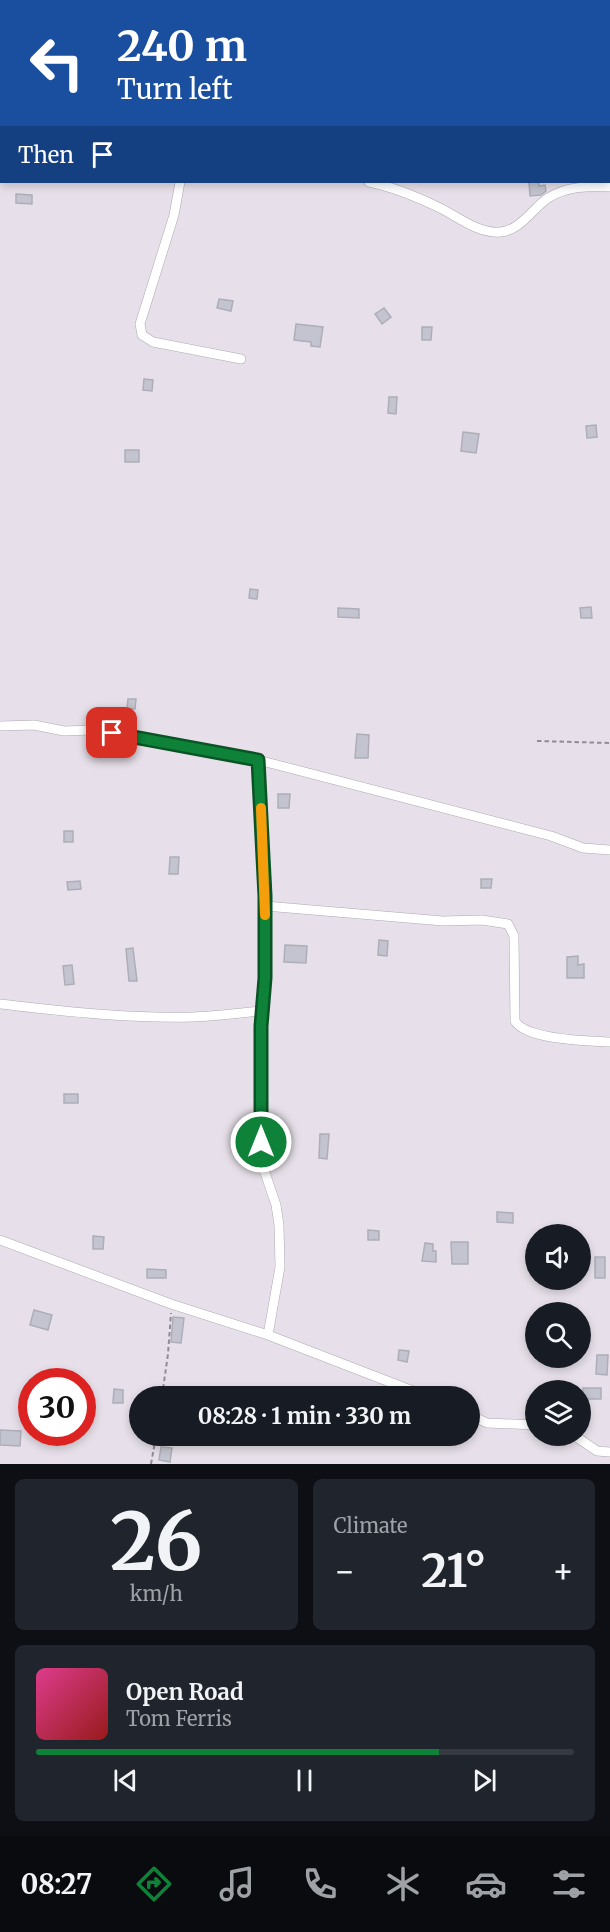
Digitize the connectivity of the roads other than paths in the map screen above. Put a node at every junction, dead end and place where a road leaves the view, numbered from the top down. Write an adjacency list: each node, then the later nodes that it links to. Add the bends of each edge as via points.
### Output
1 (180, 183): 4 (street, via 174,215 140,324 142,335 153,342)
2 (373, 183): 3 (street, via 395,188 486,231 502,232 518,225 560,192 585,186)
3 (610, 187)
4 (241, 359)
5 (0, 726): 6 (street, via 91,730)
6 (258, 760): 7 (street, via 551,836 583,848); 8 (street)
7 (610, 850)
8 (265, 906): 10 (street); 11 (street, via 507,924 514,936 517,1025 575,1041)
9 (0, 1004): 10 (street, via 146,1017)
10 (262, 1011): 13 (street, via 262,1164 276,1205 280,1267)
11 (610, 1042)
12 (0, 1240): 13 (street, via 171,1304)
13 (268, 1335): 14 (street)
14 (400, 1386)
15 (480, 1420): 16 (street)
16 (525, 1425)
17 (590, 1446): 18 (street)
18 (610, 1452)

